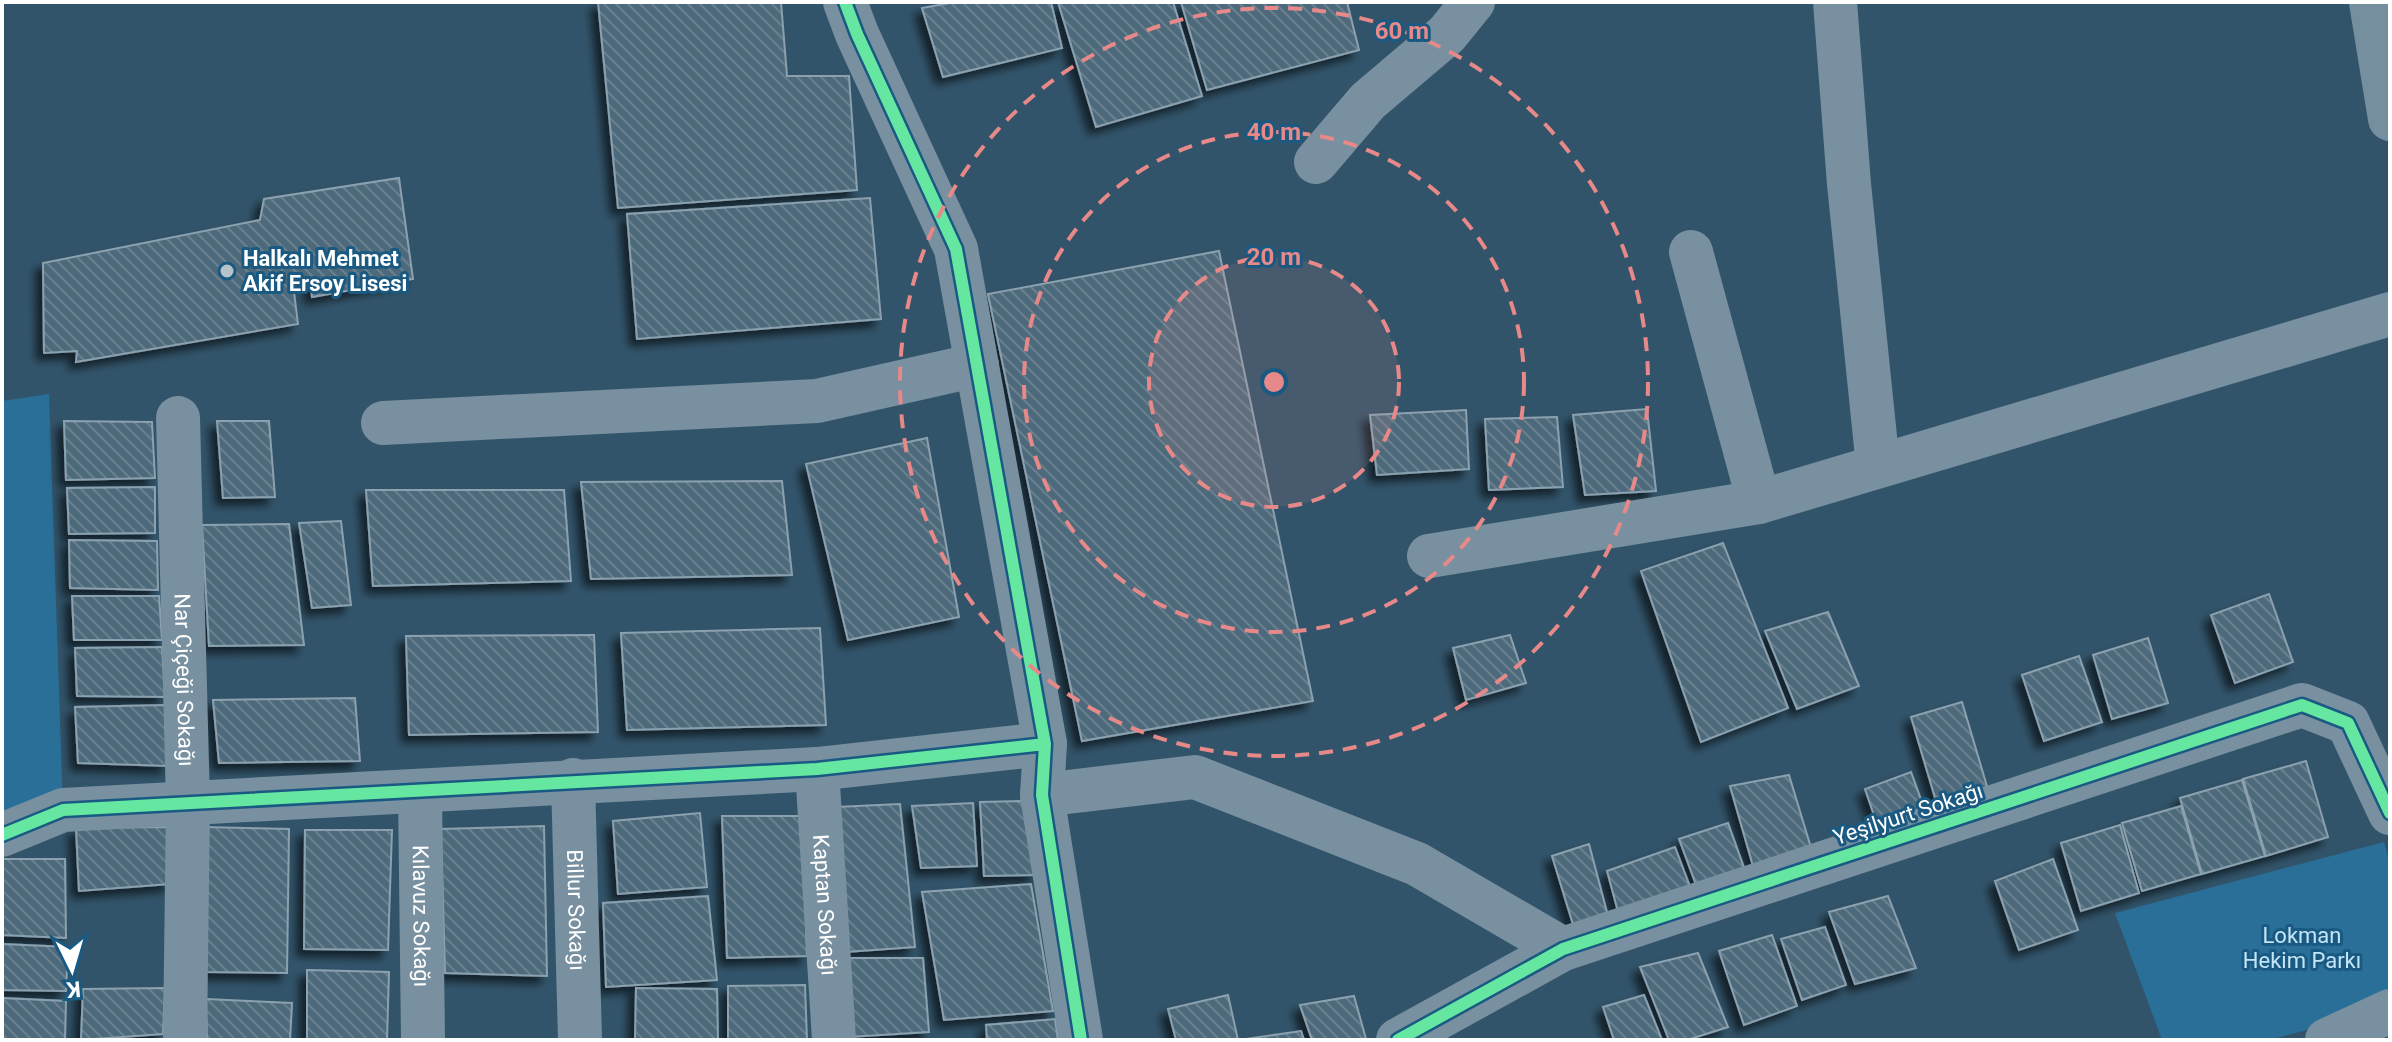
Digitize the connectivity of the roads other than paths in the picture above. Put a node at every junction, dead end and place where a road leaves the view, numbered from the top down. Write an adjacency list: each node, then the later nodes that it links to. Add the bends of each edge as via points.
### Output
1 (845, 2): 9 (street, via 956,249)
2 (1473, 2): 6 (street, via 1447,34 1368,101)
3 (1835, 2): 12 (street)
4 (2371, 2): 5 (main road)
5 (2390, 119)
6 (1316, 162)
7 (1691, 252): 13 (street)
8 (2390, 314): 12 (street)
9 (977, 365): 11 (street, via 817,401); 15 (street)
10 (178, 418): 20 (street, Nar Çiçeği Sokağı)
11 (383, 423)
12 (1878, 466): 13 (street)
13 (1759, 502): 14 (street)
14 (1429, 556)
15 (1045, 744): 16 (street); 19 (street)
16 (817, 769): 17 (street); 28 (street, Kaptan Sokağı)
17 (573, 780): 18 (street); 27 (street, Billur Sokağı)
18 (420, 792): 20 (street); 26 (street, Kılavuz Sokağı)
19 (1042, 795): 23 (street, via 1195,777 1417,864); 29 (street)
20 (188, 803): 22 (street, via 63,810); 25 (street, Nar Çiçeği Sokağı)
21 (2390, 813): 23 (street, Yeşilyurt Sokağı, via 2348,723 2302,705)
22 (2, 835)
23 (1563, 949): 30 (street, Yeşilyurt Sokağı)
24 (2390, 1011): 31 (street)
25 (185, 1040)
26 (423, 1040)
27 (580, 1040)
28 (834, 1040)
29 (1081, 1040)
30 (1398, 1040)
31 (2327, 1040)

